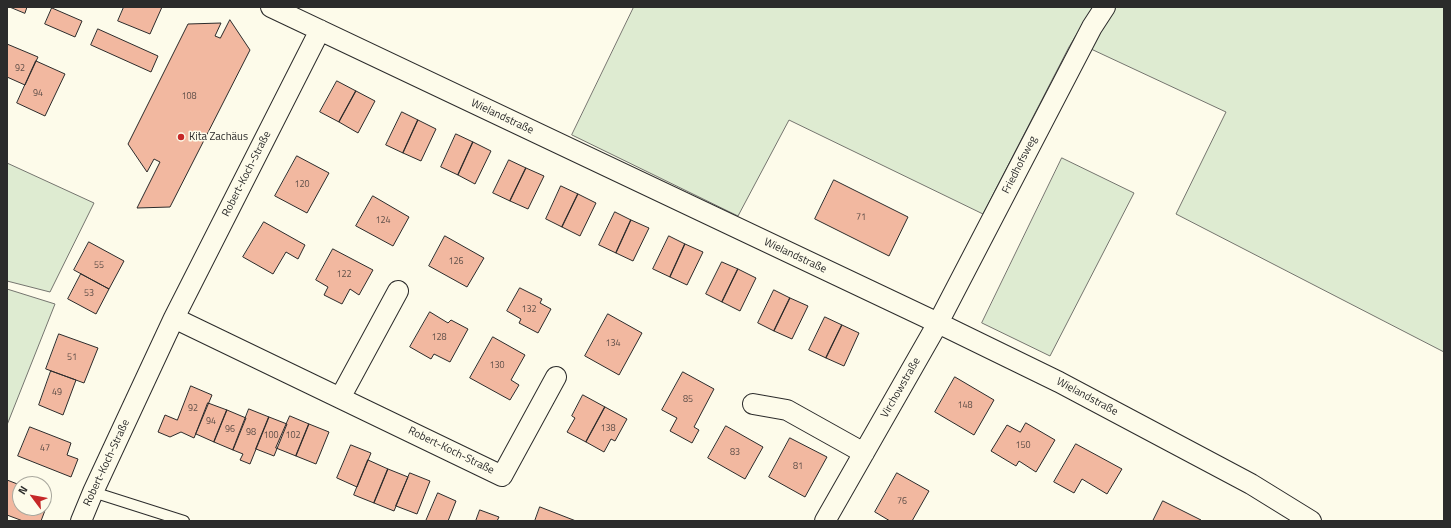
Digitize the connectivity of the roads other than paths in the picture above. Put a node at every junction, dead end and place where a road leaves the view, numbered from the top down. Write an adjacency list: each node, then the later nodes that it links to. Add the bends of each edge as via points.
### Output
1 (271, 7): 3 (street, Wielandstraße)
2 (1105, 7): 6 (street, Friedhofsweg, via 1092,27)
3 (320, 30): 5 (street, Robert-Koch-Straße); 6 (street, Wielandstraße)
4 (398, 291): 8 (street)
5 (174, 318): 8 (street, Robert-Koch-Straße); 11 (street, Robert-Koch-Straße)
6 (938, 323): 10 (street, Virchowstraße); 15 (street, Wielandstraße, via 1059,382 1251,484)
7 (556, 377): 8 (street, Robert-Koch-Straße, via 502,476)
8 (340, 398)
9 (753, 404): 10 (street, via 787,410)
10 (864, 453): 14 (street, Virchowstraße)
11 (93, 492): 12 (street, Robert-Koch-Straße); 13 (lane)
12 (81, 521)
13 (184, 521)
14 (825, 521)
15 (1311, 521)

